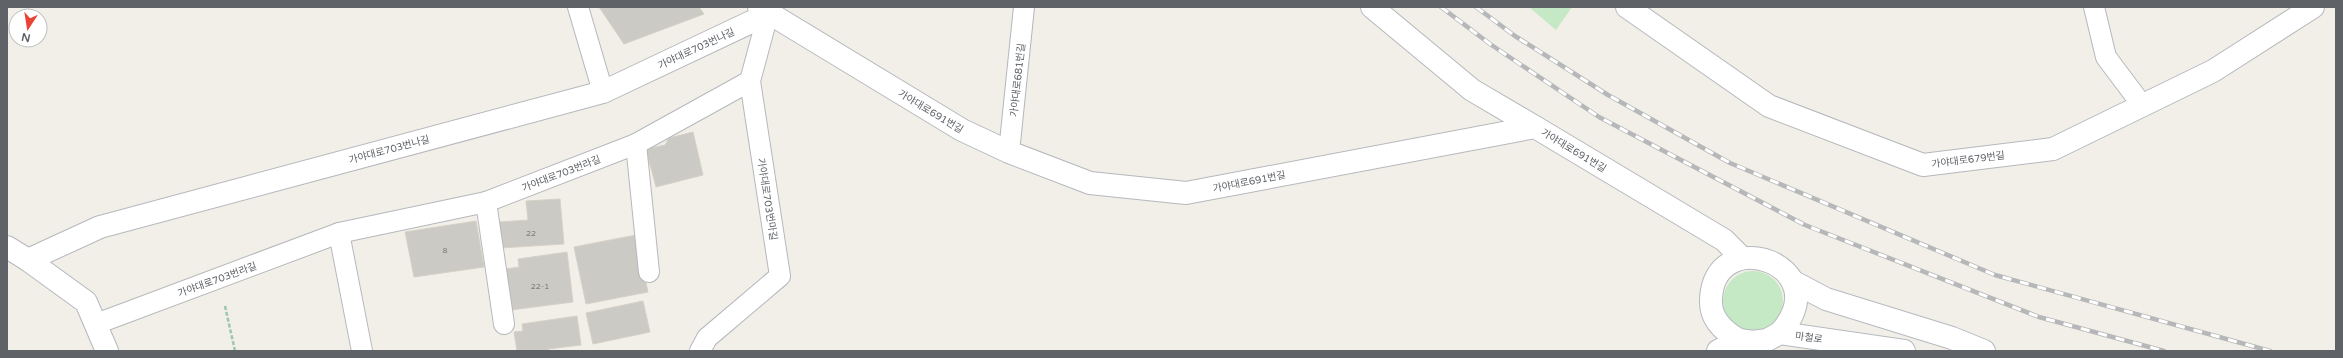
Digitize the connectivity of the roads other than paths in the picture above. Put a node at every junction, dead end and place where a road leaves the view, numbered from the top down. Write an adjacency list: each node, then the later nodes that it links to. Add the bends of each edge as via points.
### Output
1 (578, 7): 9 (lane)
2 (1024, 7): 13 (lane, 가야대로681번길)
3 (1372, 7): 11 (street, via 1472,90)
4 (1627, 7): 10 (street, 가야대로679번길, via 1769,106 1923,165 2053,149)
5 (2094, 7): 10 (lane, via 2106,57)
6 (2313, 7): 10 (street, 가야대로679번길, via 2213,71)
7 (763, 10): 8 (lane, 가야대로703번마길); 9 (street, 가야대로703번나길); 13 (street, 가야대로691번길, via 962,130)
8 (750, 81): 12 (lane, 가야대로703번라길); 27 (lane, 가야대로703번마길, via 780,276 707,338)
9 (603, 92): 18 (street, 가야대로703번나길, via 100,227)
10 (2142, 105)
11 (1535, 127): 13 (street, 가야대로691번길, via 1186,193 1090,183); 17 (street, 가야대로691번길, via 1724,240)
12 (636, 144): 14 (lane, 가야대로703번라길); 19 (lane)
13 (1009, 152)
14 (486, 202): 15 (lane, 가야대로703번라길); 22 (lane)
15 (339, 233): 21 (lane, 가야대로703번라길); 26 (lane)
16 (7, 247): 18 (street)
17 (1742, 258): 20 (street, via 1758,257 1772,262 1784,270); 24 (street, via 1728,265 1717,277 1711,291 1711,307 1716,322 1726,333)
18 (28, 260): 21 (street, via 86,302)
19 (649, 272)
20 (1792, 281): 23 (street, via 1796,295 1794,310); 30 (street, via 1826,299 1952,338)
21 (96, 324): 25 (street)
22 (504, 324)
23 (1780, 333): 24 (street, via 1767,340); 29 (street, 마철로)
24 (1739, 340): 28 (street)
25 (107, 351)
26 (362, 351)
27 (700, 351)
28 (1718, 351)
29 (1904, 351)
30 (1984, 351)

